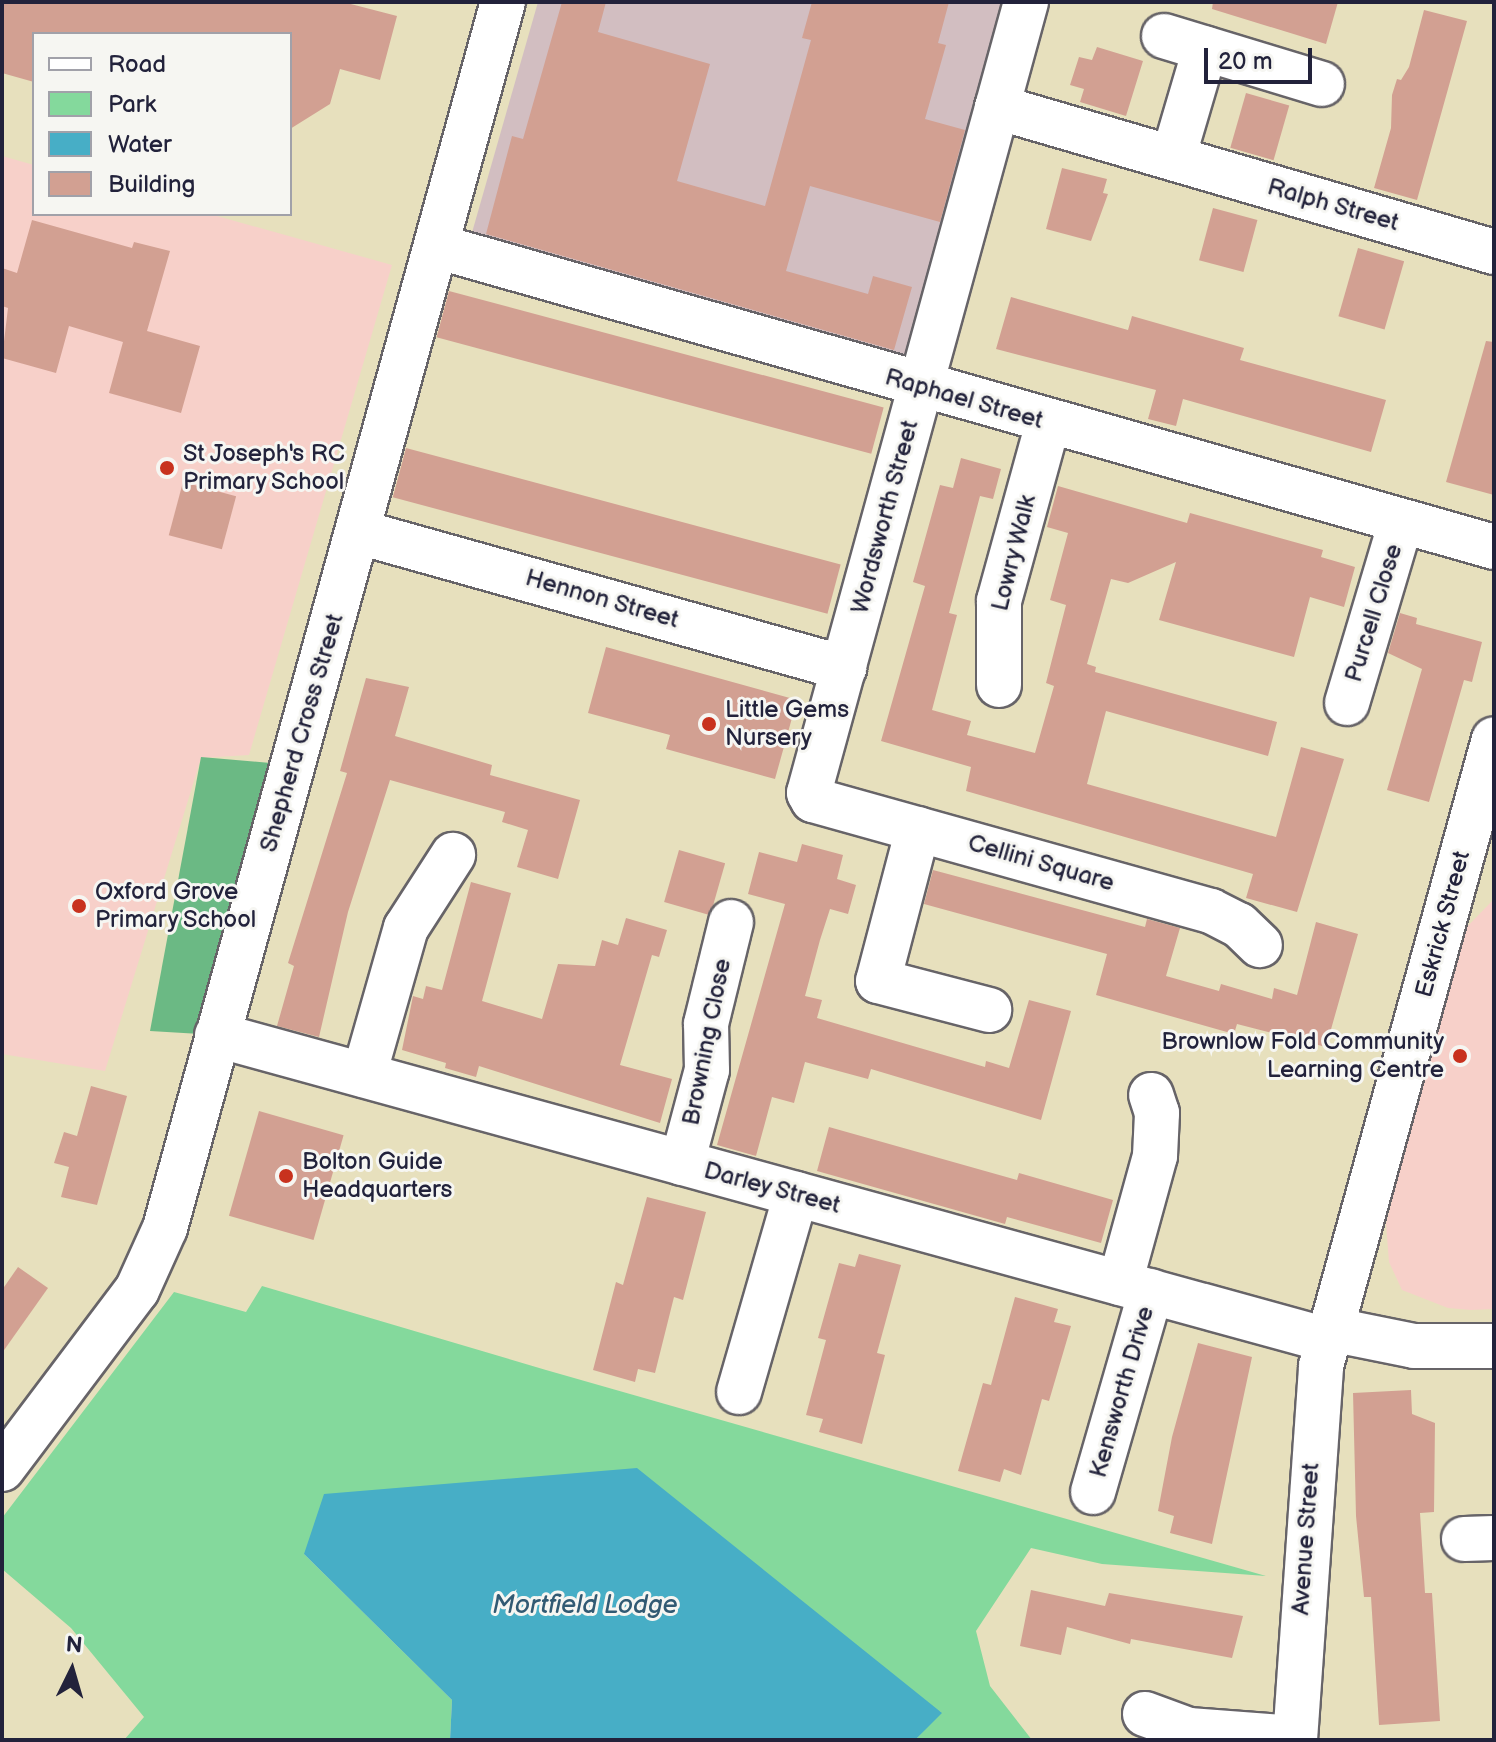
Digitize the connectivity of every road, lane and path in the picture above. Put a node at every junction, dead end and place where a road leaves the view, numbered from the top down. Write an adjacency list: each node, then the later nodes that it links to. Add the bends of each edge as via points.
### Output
1 (503, 2): 8 (street, Shepherd Cross Street)
2 (1026, 2): 6 (street, Wordsworth Street)
3 (1164, 36): 4 (street)
4 (1205, 49): 5 (street); 7 (street)
5 (1322, 84)
6 (997, 107): 7 (street, Ralph Street); 10 (street, Wordsworth Street)
7 (1173, 158): 9 (street, Ralph Street)
8 (436, 246): 10 (street, Raphael Street); 13 (street, Shepherd Cross Street)
9 (1494, 252)
10 (920, 387): 11 (street, Raphael Street); 15 (street, Wordsworth Street)
11 (1048, 423): 12 (street, Raphael Street); 16 (street, Lowry Walk, via 999,601)
12 (1401, 522): 14 (street, Raphael Street); 17 (street, Purcell Close)
13 (359, 532): 15 (street, Hennon Street); 25 (street, Shepherd Cross Street)
14 (1494, 547)
15 (844, 668): 19 (street, Wordsworth Street, via 809,786)
16 (999, 685)
17 (1347, 703)
18 (1494, 739): 31 (street, Eskrick Street)
19 (813, 800): 20 (street, Cellini Square)
20 (918, 829): 23 (street, Cellini Square, via 1211,911 1239,925); 24 (street, via 878,981)
21 (453, 855): 26 (street, via 406,928)
22 (731, 922): 28 (street, Browning Close, via 706,1024 707,1070)
23 (1260, 945)
24 (989, 1010)
25 (217, 1035): 26 (street, Darley Street); 34 (street, Shepherd Cross Street, via 154,1259 137,1290)
26 (364, 1075): 28 (street, Darley Street)
27 (1151, 1095): 30 (street, Kensworth Drive, via 1157,1113 1155,1156)
28 (682, 1163): 29 (street, Darley Street)
29 (796, 1194): 30 (street, Darley Street); 33 (street)
30 (1136, 1287): 31 (street, Darley Street); 35 (street, Kensworth Drive)
31 (1329, 1334): 32 (street, Darley Street, via 1414,1346); 37 (street, Avenue Street, via 1316,1398)
32 (1494, 1346)
33 (737, 1391)
34 (2, 1469)
35 (1091, 1492)
36 (1145, 1714): 37 (street, via 1189,1730)
37 (1295, 1739)

